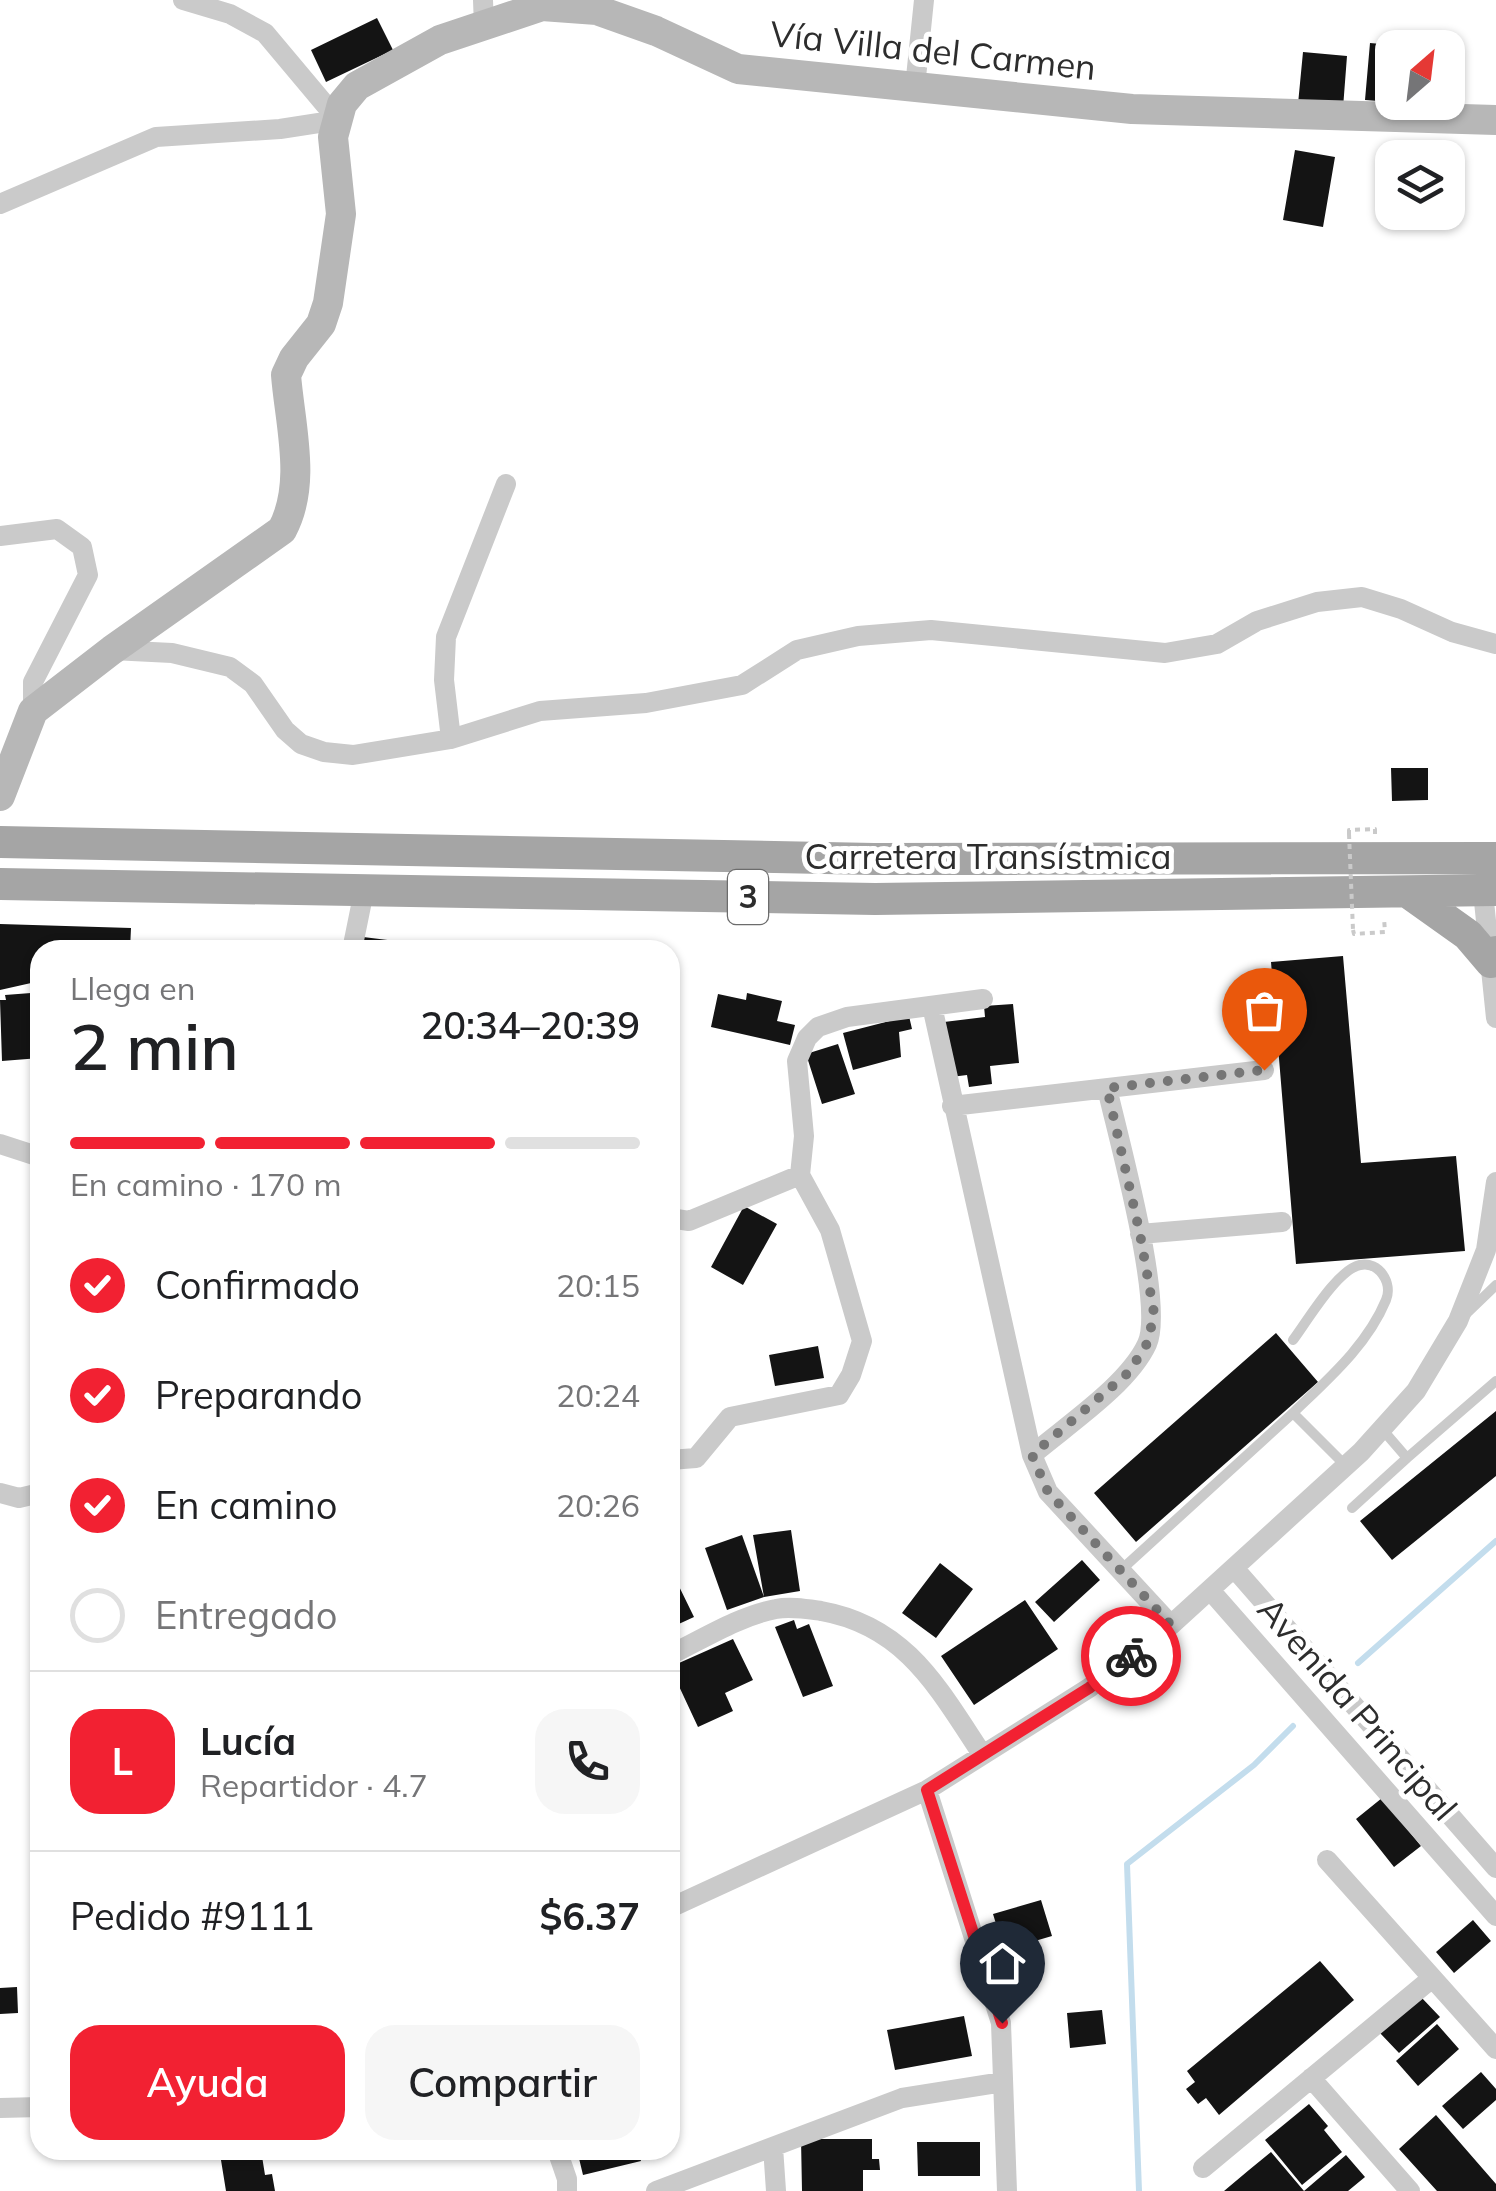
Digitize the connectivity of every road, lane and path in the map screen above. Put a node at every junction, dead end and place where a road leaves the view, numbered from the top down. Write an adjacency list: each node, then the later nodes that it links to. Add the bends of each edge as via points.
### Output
1 (183, 0): 5 (street, via 265,33)
2 (924, 0): 4 (street)
3 (484, 13): 4 (street, Vía Villa del Carmen, via 542,6 597,10 738,69); 5 (street, Vía Villa del Carmen, via 357,86)
4 (916, 88): 6 (street, Vía Villa del Carmen, via 1132,110)
5 (338, 120): 7 (street, via 156,137); 11 (street, via 333,137 341,214 328,302 286,375 292,511 282,530)
6 (1496, 120)
7 (0, 204)
8 (506, 484): 13 (street, via 446,637)
9 (0, 536): 12 (street, via 57,529 82,548 88,575 33,682)
10 (1496, 644): 13 (street, via 1362,596 1317,602 1257,620 1216,644 1165,653 931,630 858,636 797,650 742,685 646,704 540,712)
11 (112, 650): 12 (street); 13 (street, via 172,652 230,667 253,684 285,730 324,752 353,755)
12 (33, 711): 14 (street)
13 (452, 739)
14 (0, 796)
15 (1375, 829): 21 (path, bridge, via 1349,832 1354,934)
16 (0, 842): 17 (main road, Carretera Transístmica / 3)
17 (1489, 875): 20 (main road, Carretera Transístmica / 3); 23 (street)
18 (0, 884): 19 (main road, Carretera Transístmica / 3)
19 (364, 891): 20 (main road, Carretera Transístmica / 3, via 875,899); 22 (street)
20 (1409, 893): 23 (main road)
21 (1384, 932)
22 (354, 940)
23 (1494, 957): 26 (street)
24 (983, 999): 25 (street)
25 (932, 1006): 29 (street); 32 (street, via 847,1016 807,1038 796,1061 804,1136)
26 (1496, 1018)
27 (1264, 1070): 28 (street)
28 (1107, 1088): 29 (street); 36 (street)
29 (952, 1106): 43 (street)
30 (0, 1144): 31 (street)
31 (30, 1154)
32 (800, 1175): 34 (street); 45 (street, via 830,1230 862,1341 851,1375 839,1395 730,1418 696,1458)
33 (1496, 1182): 38 (street, via 1486,1250)
34 (680, 1220)
35 (1282, 1222): 36 (street)
36 (1140, 1234): 43 (street, via 1154,1313 1148,1342 1129,1372)
37 (1496, 1285): 38 (lane)
38 (1458, 1321): 42 (street, via 1416,1390)
39 (1293, 1340): 41 (lane, via 1354,1267 1378,1268 1387,1280 1388,1296 1367,1335)
40 (1496, 1381): 44 (lane)
41 (1293, 1414): 46 (lane); 51 (lane)
42 (1382, 1429): 44 (lane); 46 (street)
43 (1032, 1455): 51 (street, via 1048,1492)
44 (1407, 1458): 49 (lane)
45 (680, 1459)
46 (1346, 1466): 50 (street)
47 (0, 1493): 48 (street)
48 (30, 1495)
49 (1352, 1508)
50 (1234, 1568): 52 (street); 58 (street, Avenida Principal)
51 (1121, 1570): 53 (street)
52 (1210, 1590): 53 (street); 60 (street, Avenida Principal)
53 (1171, 1625): 55 (street, via 1089,1688)
54 (680, 1650): 55 (street, via 779,1608 835,1614 905,1649)
55 (982, 1754): 56 (street)
56 (927, 1790): 59 (street); 64 (street, via 1002,2023)
57 (1328, 1860): 61 (street)
58 (1496, 1868)
59 (680, 1903)
60 (1496, 1916)
61 (1430, 1979): 62 (street); 63 (street)
62 (1496, 2049)
63 (1311, 2078): 69 (street); 74 (street)
64 (1004, 2082): 67 (street, via 902,2098); 73 (street)
65 (30, 2107): 66 (street)
66 (0, 2108)
67 (773, 2147): 71 (street); 72 (street)
68 (560, 2160): 70 (street)
69 (1203, 2168)
70 (567, 2191)
71 (656, 2191)
72 (776, 2191)
73 (1007, 2191)
74 (1410, 2191)

